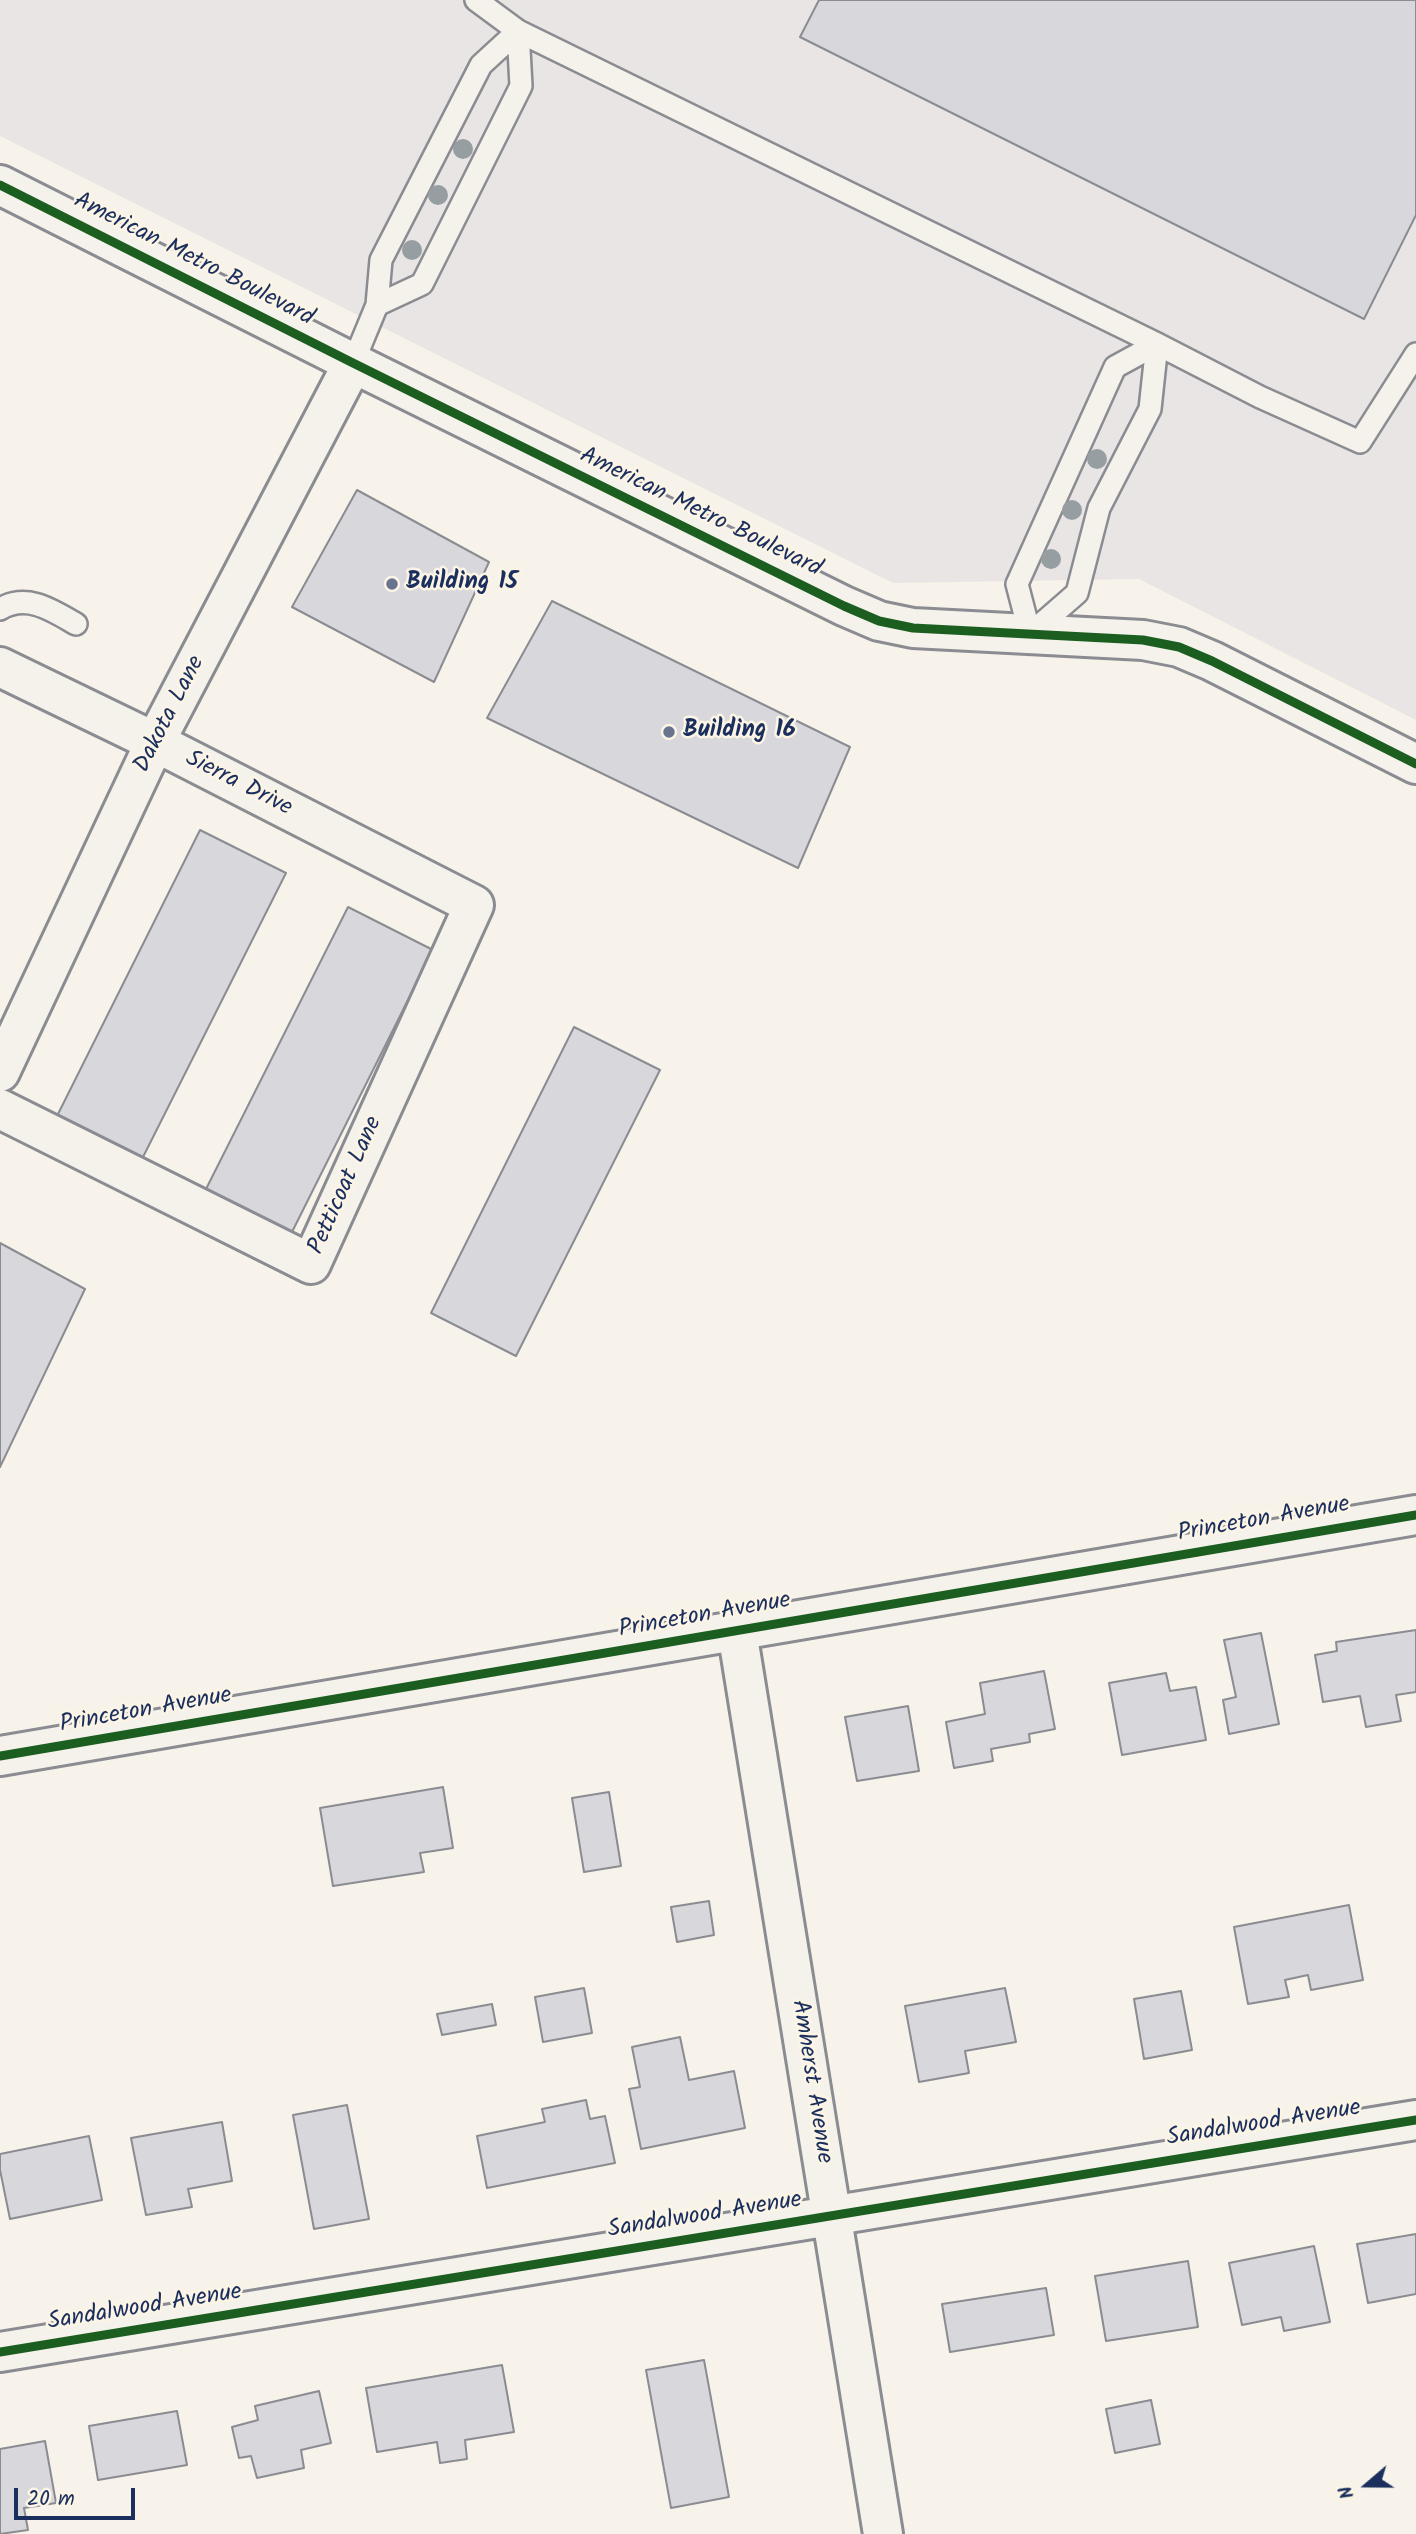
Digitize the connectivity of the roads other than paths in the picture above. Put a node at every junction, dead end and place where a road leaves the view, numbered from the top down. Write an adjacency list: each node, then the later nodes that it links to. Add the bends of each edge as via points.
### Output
1 (476, 0): 2 (lane)
2 (518, 31): 4 (lane, via 481,65 381,260); 4 (lane, via 521,86 422,284); 5 (lane)
3 (0, 185): 7 (street, American Metro Boulevard)
4 (377, 304): 7 (lane)
5 (1157, 344): 6 (lane, via 1360,442); 10 (lane, via 1150,409 1099,508 1077,593); 10 (lane, via 1115,367 1017,584)
6 (1416, 354)
7 (353, 363): 10 (street, American Metro Boulevard, via 878,621); 12 (street, Dakota Lane)
8 (0, 609): 9 (lane, via 24,600)
9 (76, 624)
10 (1030, 634): 13 (street, American Metro Boulevard, via 1125,638 1179,647)
11 (0, 667): 12 (street, Sierra Drive)
12 (155, 743): 14 (street, Sierra Drive); 15 (street, Dakota Lane)
13 (1416, 764)
14 (474, 905): 16 (street, Petticoat Lane, via 311,1265)
15 (0, 1072)
16 (0, 1108)
17 (1416, 1515): 18 (street, Princeton Avenue)
18 (737, 1631): 19 (street, Princeton Avenue); 21 (street, Amherst Avenue)
19 (0, 1756)
20 (1416, 2120): 21 (street, Sandalwood Avenue)
21 (832, 2216): 22 (street, Sandalwood Avenue); 23 (street, Amherst Avenue)
22 (0, 2352)
23 (883, 2534)

